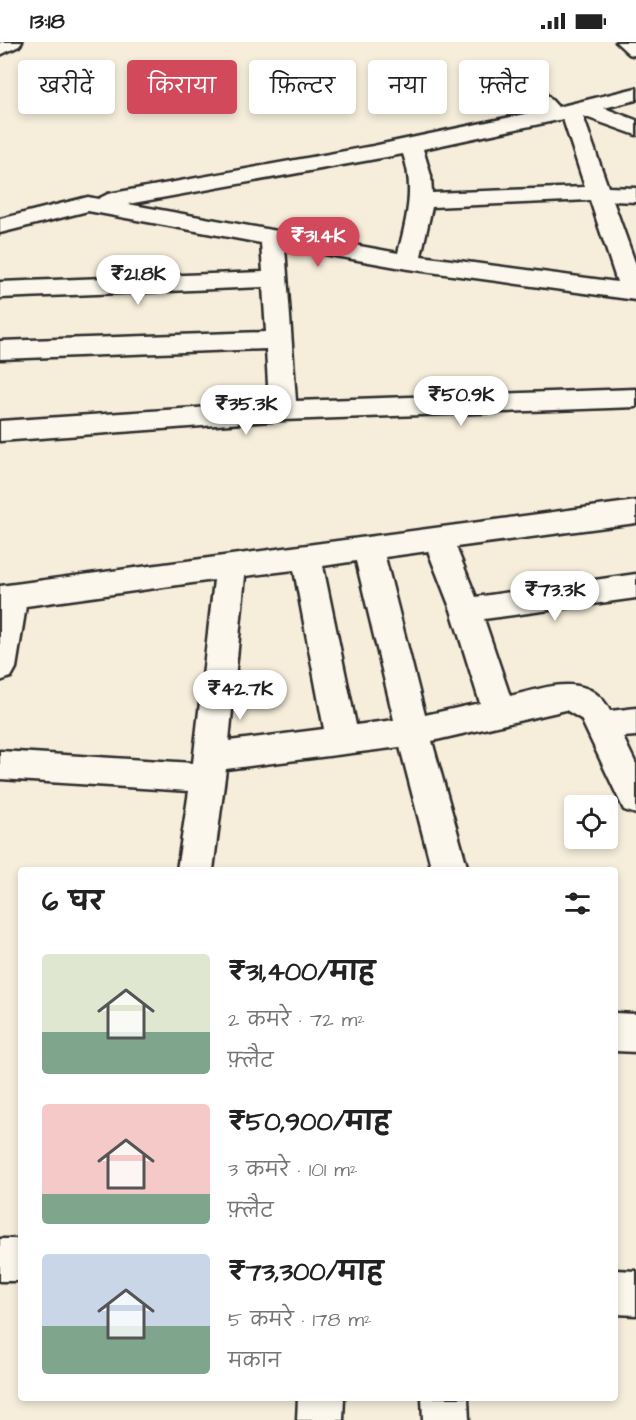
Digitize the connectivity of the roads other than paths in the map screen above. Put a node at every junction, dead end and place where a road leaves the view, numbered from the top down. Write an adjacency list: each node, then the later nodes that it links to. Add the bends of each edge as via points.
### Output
1 (12, 42): 3 (street)
2 (626, 42): 4 (street)
3 (0, 49)
4 (636, 50)
5 (636, 94): 7 (street)
6 (549, 97): 7 (street)
7 (569, 111): 8 (street); 9 (street); 10 (street)
8 (636, 128)
9 (411, 146): 12 (street, via 420,166); 13 (street)
10 (600, 193): 11 (street); 12 (street); 19 (street)
11 (636, 195)
12 (422, 200): 16 (street)
13 (88, 204): 14 (street); 15 (street)
14 (0, 226)
15 (273, 239): 16 (street); 17 (street)
16 (408, 262): 19 (street)
17 (274, 279): 18 (street); 20 (street)
18 (0, 290)
19 (635, 292)
20 (279, 339): 21 (street); 23 (street)
21 (0, 350)
22 (636, 398): 23 (street)
23 (283, 411): 24 (street)
24 (0, 431)
25 (636, 512): 26 (street)
26 (438, 538): 27 (street); 32 (street)
27 (368, 547): 28 (street); 37 (street)
28 (306, 555): 29 (street); 38 (street)
29 (231, 566): 31 (street); 40 (street)
30 (636, 586): 32 (street)
31 (6, 597): 33 (street)
32 (466, 610): 34 (street)
33 (0, 668)
34 (499, 712): 36 (street, via 566,697 593,710); 37 (street)
35 (636, 722): 36 (street)
36 (602, 726): 41 (street)
37 (413, 732): 38 (street); 43 (street)
38 (343, 740): 40 (street)
39 (0, 765): 40 (street)
40 (210, 767): 42 (street)
41 (636, 799)
42 (195, 867)
43 (449, 867)
44 (618, 1032): 45 (street)
45 (636, 1032)
46 (0, 1260): 47 (street)
47 (18, 1260)
48 (618, 1292): 49 (street)
49 (636, 1293)
50 (321, 1401): 52 (street)
51 (445, 1401): 53 (street)
52 (320, 1420)
53 (446, 1420)

